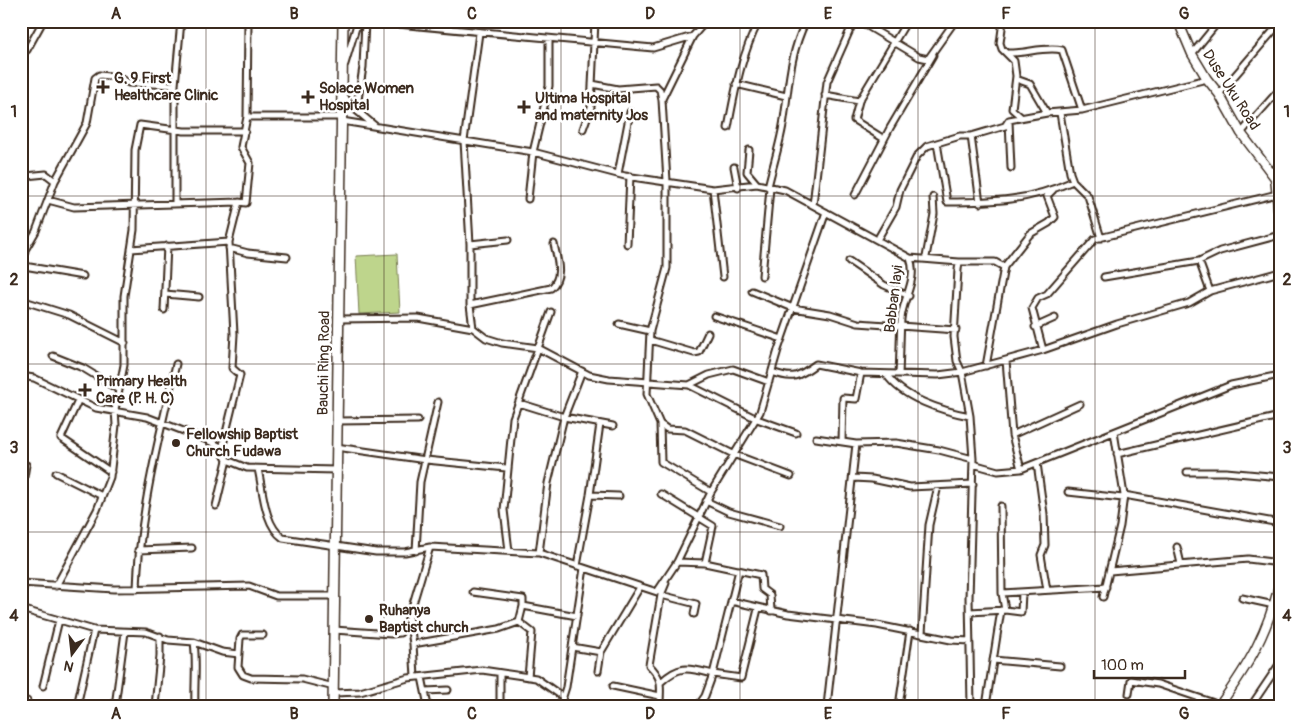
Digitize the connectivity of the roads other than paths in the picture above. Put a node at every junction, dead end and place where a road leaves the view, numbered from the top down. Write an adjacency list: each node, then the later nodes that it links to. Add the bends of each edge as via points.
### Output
1 (43, 21): 26 (street, via 27,50)
2 (181, 21): 34 (street)
3 (248, 21): 47 (street)
4 (343, 21): 29 (main road, Bauchi Ring Road)
5 (358, 21): 29 (street)
6 (366, 21): 20 (street); 46 (street, via 358,100)
7 (595, 21): 23 (street)
8 (706, 21): 21 (street)
9 (759, 21): 33 (street, via 748,42)
10 (806, 21): 39 (street, via 788,74)
11 (854, 21): 38 (street, via 834,62)
12 (859, 21): 24 (street)
13 (907, 21): 24 (street)
14 (955, 21): 28 (street)
15 (1003, 21): 25 (street, via 1000,43)
16 (1178, 21): 27 (street, Duse Uku Road)
17 (1219, 21): 27 (street)
18 (1272, 21): 19 (street)
19 (1279, 25): 37 (street)
20 (480, 32): 22 (street); 59 (street)
21 (693, 36): 23 (street, via 653,48); 40 (street)
22 (549, 39): 23 (street); 62 (street, via 549,86)
23 (594, 42): 32 (street)
24 (894, 42): 28 (street, via 918,57 928,59); 41 (street)
25 (1008, 53): 30 (street, via 1014,61); 42 (street, via 1052,48 1062,50)
26 (21, 54)
27 (1192, 54): 31 (street, Duse Uku Road)
28 (933, 55): 58 (street)
29 (342, 71): 36 (main road, Bauchi Ring Road)
30 (1016, 79): 44 (street, via 1030,84); 48 (street, via 1012,109)
31 (1207, 79): 37 (street, Duse Uku Road); 42 (street)
32 (592, 84): 40 (street, via 618,89 656,86); 53 (street, via 591,107)
33 (736, 84): 39 (street); 52 (street)
34 (175, 85): 54 (street); 69 (street, via 129,84 118,77 99,75 95,78 87,123)
35 (1280, 89): 56 (street)
36 (342, 92): 46 (street); 49 (main road, Bauchi Ring Road)
37 (1219, 94): 56 (street, Duse Uku Road)
38 (825, 95): 41 (street); 86 (street)
39 (786, 96): 74 (street)
40 (662, 100): 70 (street)
41 (859, 102): 58 (street, via 854,120)
42 (1082, 110): 45 (street)
43 (630, 112): 66 (street)
44 (1047, 113): 45 (street); 48 (street)
45 (1060, 113): 71 (street)
46 (362, 115): 51 (street)
47 (248, 116): 49 (street); 55 (street)
48 (1021, 117): 50 (street)
49 (342, 119): 51 (street); 128 (main road, Bauchi Ring Road)
50 (1009, 120): 57 (street, via 1005,126); 65 (street)
51 (375, 126): 59 (street)
52 (728, 128)
53 (583, 129)
54 (174, 130): 55 (street); 84 (street); 87 (street, via 140,125 135,150)
55 (245, 131): 83 (street, via 241,147 250,163 246,203)
56 (1241, 133): 68 (street, Duse Uku Road)
57 (971, 136): 60 (street); 85 (street)
58 (884, 139): 79 (street)
59 (464, 141): 62 (street); 96 (street)
60 (937, 143): 85 (street, via 947,202); 95 (street, via 927,146 917,156 900,190 896,207)
61 (749, 150): 72 (street, via 747,172)
62 (533, 152): 66 (street); 81 (street)
63 (1280, 163): 68 (street)
64 (734, 167): 73 (street)
65 (1011, 168)
66 (618, 174): 67 (street)
67 (630, 176): 70 (street); 98 (street)
68 (1276, 178): 78 (street)
69 (55, 181): 77 (street, via 46,174 26,176); 82 (street)
70 (667, 181): 75 (street); 135 (street, via 667,268)
71 (1073, 181): 76 (street); 92 (street, via 1088,196)
72 (757, 184): 73 (street); 74 (street)
73 (738, 188): 75 (street)
74 (769, 188): 86 (street, via 785,190); 113 (street)
75 (713, 189): 115 (street)
76 (1053, 190): 85 (street); 110 (street, via 1047,196 1055,217 1030,234)
77 (21, 194)
78 (1277, 194): 90 (street); 92 (street)
79 (855, 195)
80 (933, 197): 104 (street, via 934,214)
81 (528, 199)
82 (48, 200): 87 (street, via 74,206); 102 (street)
83 (239, 202): 84 (street); 99 (street)
84 (175, 203): 87 (street)
85 (980, 203)
86 (813, 205): 89 (street)
87 (133, 206): 101 (street)
88 (21, 212): 93 (street)
89 (826, 212): 95 (street); 124 (street)
90 (1280, 227)
91 (1280, 235): 107 (street, via 1220,251)
92 (1101, 238): 132 (street, via 1095,239 1047,294 1038,298 1032,308)
93 (22, 239): 102 (street)
94 (508, 240): 96 (street)
95 (877, 240): 105 (street)
96 (470, 244): 123 (street)
97 (554, 244): 123 (street, via 560,273 558,282 551,288)
98 (628, 244)
99 (229, 245): 100 (street); 103 (street, via 248,253); 180 (street, via 234,334 232,368 240,375)
100 (167, 246): 101 (street); 118 (street)
101 (131, 248): 139 (street, via 124,296)
102 (25, 250): 109 (street)
103 (287, 257)
104 (926, 257): 105 (street); 108 (street)
105 (910, 258): 120 (street, Babban layi, via 914,267)
106 (849, 261): 120 (street, via 884,285)
107 (1199, 261): 114 (street); 117 (street)
108 (959, 262): 110 (street, via 995,262); 134 (street)
109 (24, 266): 112 (street); 119 (street)
110 (1004, 267): 145 (street)
111 (1280, 272): 117 (street)
112 (83, 276)
113 (762, 276)
114 (1104, 276)
115 (723, 278)
116 (752, 291): 124 (street)
117 (1210, 291): 141 (street, via 1189,303)
118 (165, 294): 121 (street); 125 (street)
119 (21, 295)
120 (909, 296): 131 (street, Babban layi, via 904,304)
121 (198, 297)
122 (21, 300): 139 (street, via 69,315)
123 (470, 305): 133 (street)
124 (793, 308): 131 (street, via 858,323); 138 (street)
125 (164, 310)
126 (551, 312): 140 (street)
127 (714, 316): 138 (street)
128 (338, 318): 133 (street, via 418,318); 168 (main road, Bauchi Ring Road)
129 (1055, 318): 132 (street)
130 (619, 324): 135 (street)
131 (902, 325): 134 (street); 151 (street, Babban layi)
132 (1035, 327): 141 (street)
133 (473, 328): 140 (street, via 479,334 502,343)
134 (956, 330): 148 (street, via 957,361)
135 (650, 331): 137 (street)
136 (708, 333): 137 (street, via 699,352 694,353)
137 (650, 340): 154 (street)
138 (782, 340): 147 (street)
139 (125, 343): 157 (street)
140 (538, 348): 146 (street); 160 (street)
141 (1043, 350): 143 (street)
142 (54, 356): 157 (street, via 83,368)
143 (1006, 360): 145 (street); 175 (street)
144 (176, 364): 169 (street)
145 (986, 366): 148 (street)
146 (582, 371): 154 (street, via 609,379); 165 (street)
147 (772, 372): 149 (street, via 786,378 799,376 816,364); 155 (street)
148 (962, 372): 151 (street); 163 (street)
149 (861, 373): 150 (street); 177 (street, via 856,399 843,398)
150 (886, 374): 151 (street); 163 (street, via 893,384 911,394 948,412)
151 (899, 374)
152 (1280, 375): 173 (street, via 1231,385)
153 (21, 376): 158 (street, via 34,378)
154 (648, 382): 156 (street); 171 (street, via 647,394)
155 (769, 382): 156 (street, via 733,369 709,375); 166 (street)
156 (689, 385): 166 (street)
157 (119, 390): 162 (street)
158 (78, 401): 162 (street, via 103,410); 192 (street, via 61,438)
159 (438, 402): 184 (street)
160 (519, 403): 165 (street); 188 (street, via 513,418)
161 (1080, 404): 175 (street)
162 (115, 410): 169 (street); 192 (street)
163 (970, 416): 185 (street)
164 (1280, 416): 182 (street)
165 (564, 417): 170 (street); 221 (street, via 548,483)
166 (757, 418): 174 (street); 181 (street)
167 (418, 420): 168 (street)
168 (337, 421): 179 (main road, Bauchi Ring Road)
169 (163, 422): 180 (street); 218 (street)
170 (600, 424): 172 (street); 204 (street)
171 (660, 424): 181 (street, via 667,429 685,430); 200 (street, via 661,462)
172 (613, 426)
173 (1114, 432): 182 (street); 186 (street)
174 (796, 434)
175 (1012, 435): 191 (street)
176 (816, 438): 177 (street)
177 (842, 442): 178 (street)
178 (856, 444): 185 (street, via 896,443 939,450); 197 (street)
179 (336, 447): 184 (street); 190 (main road, Bauchi Ring Road)
180 (222, 449): 183 (street)
181 (733, 454): 195 (street); 200 (street)
182 (1117, 454): 207 (street)
183 (227, 460): 189 (street); 209 (street)
184 (426, 460): 188 (street); 219 (street, via 420,482)
185 (973, 461): 191 (street, via 998,471); 198 (street)
186 (1037, 463): 191 (street); 237 (street, via 1044,514 1045,545 1041,555)
187 (21, 464): 202 (street, via 26,465)
188 (506, 468): 220 (street, via 504,510)
189 (258, 469): 190 (street); 214 (street, via 274,532 283,538)
190 (336, 470): 214 (main road, Bauchi Ring Road)
191 (1021, 470)
192 (111, 472): 205 (street)
193 (1187, 472): 196 (street)
194 (56, 473): 205 (street)
195 (791, 476)
196 (1280, 477)
197 (854, 478): 199 (street, via 910,487); 257 (street)
198 (972, 484): 199 (street); 253 (street)
199 (938, 486): 264 (street, via 929,525)
200 (711, 492): 208 (street)
201 (1068, 492): 207 (street)
202 (21, 494)
203 (661, 494): 211 (street)
204 (590, 495): 206 (street); 226 (street)
205 (102, 496): 233 (street)
206 (619, 496)
207 (1124, 497): 212 (street); 229 (street)
208 (706, 501): 211 (street); 213 (street, via 729,512)
209 (216, 506)
210 (1001, 506): 239 (street)
211 (697, 517): 222 (street); 223 (street, via 713,526)
212 (1280, 523)
213 (780, 526)
214 (335, 544): 219 (street, via 376,552); 242 (main road, Bauchi Ring Road)
215 (430, 547): 219 (street); 220 (street); 256 (street)
216 (1177, 547): 224 (street)
217 (192, 548): 218 (street)
218 (138, 550): 236 (street)
219 (416, 551)
220 (510, 551): 221 (street)
221 (539, 553): 226 (street)
222 (677, 562): 223 (street); 230 (street)
223 (705, 563): 228 (street)
224 (1181, 564): 225 (street, via 1248,559); 229 (street)
225 (1280, 564)
226 (577, 566): 227 (street)
227 (584, 568): 234 (street); 255 (street)
228 (739, 570): 246 (street); 251 (street, via 762,575 760,583 770,596)
229 (1110, 571): 235 (street)
230 (671, 573): 234 (street, via 657,592); 241 (street)
231 (1280, 582): 247 (street)
232 (23, 584): 233 (street); 244 (street)
233 (56, 586): 236 (street)
234 (640, 587): 271 (street)
235 (1106, 587): 237 (street); 243 (street)
236 (137, 589): 242 (street, via 249,586 276,596)
237 (1047, 590): 240 (street)
238 (473, 592): 248 (street, via 523,599)
239 (1002, 593): 240 (street); 252 (street)
240 (1022, 593): 252 (street, via 1021,612)
241 (661, 595): 254 (street, via 696,604); 282 (street, via 649,666 659,675)
242 (334, 596): 261 (main road, Bauchi Ring Road)
243 (1103, 597)
244 (21, 598)
245 (1242, 598): 247 (street)
246 (731, 601): 250 (street); 278 (street)
247 (1274, 605): 291 (street, via 1261,641 1245,671)
248 (523, 606): 255 (street); 259 (street)
249 (21, 609): 258 (street)
250 (758, 609): 251 (street); 278 (street, via 742,678)
251 (771, 610): 257 (street)
252 (1003, 610): 253 (street); 273 (street)
253 (970, 612): 267 (street)
254 (694, 614)
255 (577, 616): 270 (street)
256 (409, 617): 261 (street, via 400,633); 269 (street)
257 (837, 619): 262 (street); 302 (street)
258 (59, 620): 260 (street); 283 (street)
259 (519, 622): 269 (street, via 499,629); 280 (street, via 532,632)
260 (94, 630): 263 (street); 292 (street)
261 (334, 630): 285 (main road, Bauchi Ring Road)
262 (910, 631): 264 (street); 303 (street)
263 (125, 632): 266 (street); 293 (street)
264 (922, 633): 267 (street)
265 (263, 635): 272 (street, via 242,635)
266 (160, 636): 268 (street, via 168,640); 294 (street)
267 (970, 641): 304 (street)
268 (194, 642): 272 (street); 295 (street, via 197,666)
269 (413, 644): 279 (street)
270 (572, 647): 271 (street); 290 (street)
271 (601, 652): 276 (street)
272 (239, 654): 285 (street, via 238,667 243,675 302,679)
273 (993, 660): 275 (street); 305 (street)
274 (1280, 663): 306 (street)
275 (1060, 666)
276 (598, 671)
277 (500, 673): 280 (street); 281 (street, via 482,670); 298 (street)
278 (713, 674): 282 (street, via 692,668 673,671); 301 (street)
279 (415, 677): 281 (street); 285 (street, via 360,692)
280 (528, 677): 290 (street, via 545,682)
281 (422, 678): 287 (street)
282 (661, 682): 289 (street)
283 (43, 686)
284 (613, 686): 289 (street)
285 (334, 690): 296 (main road, Bauchi Ring Road)
286 (448, 690): 287 (street)
287 (425, 691): 297 (street)
288 (1129, 694): 291 (street, via 1131,680 1158,684)
289 (660, 696): 300 (street)
290 (563, 697): 299 (street)
291 (1219, 705)
292 (77, 706)
293 (115, 706)
294 (155, 706)
295 (195, 706)
296 (334, 706)
297 (428, 706)
298 (500, 706)
299 (560, 706)
300 (660, 706)
301 (698, 706)
302 (827, 706)
303 (899, 706)
304 (972, 706)
305 (986, 706)
306 (1251, 706)

